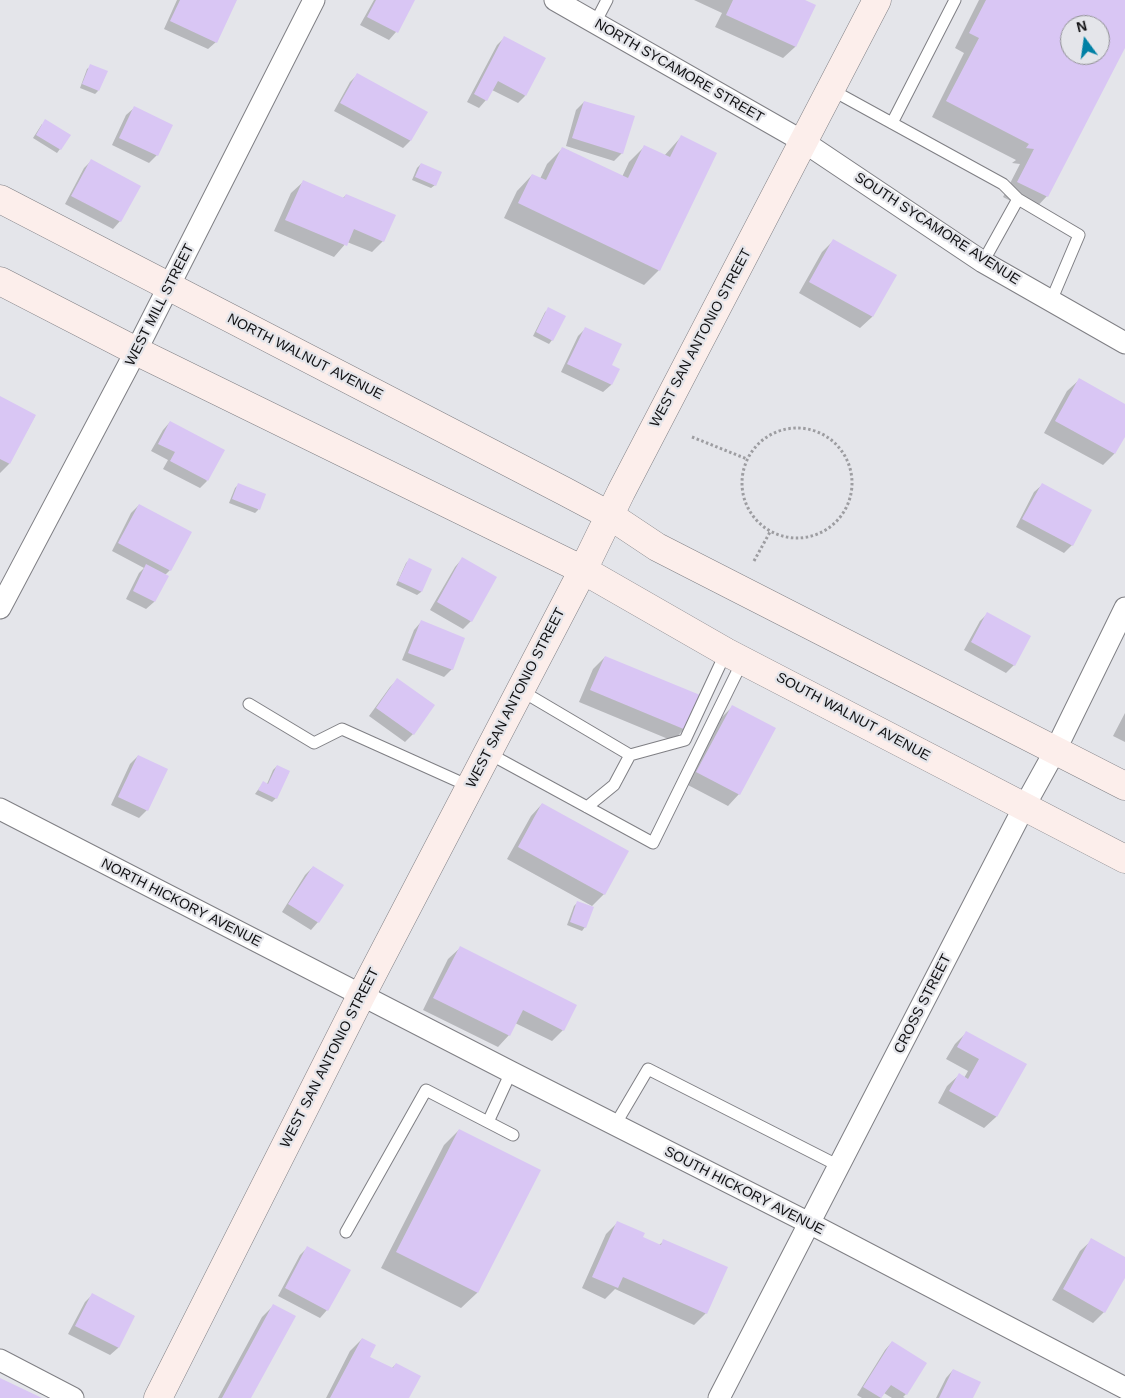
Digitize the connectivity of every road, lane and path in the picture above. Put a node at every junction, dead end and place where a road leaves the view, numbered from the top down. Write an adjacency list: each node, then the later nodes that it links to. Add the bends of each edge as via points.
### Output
1 (314, 0): 14 (street, WEST MILL STREET)
2 (555, 0): 6 (street, NORTH SYCAMORE STREET)
3 (608, 0): 6 (lane)
4 (955, 0): 8 (lane)
5 (872, 1): 7 (main road, WEST SAN ANTONIO STREET)
6 (595, 23): 9 (street, NORTH SYCAMORE STREET)
7 (830, 89): 8 (lane); 9 (main road, WEST SAN ANTONIO STREET)
8 (892, 123): 11 (lane, via 1003,184)
9 (804, 142): 12 (street, SOUTH SYCAMORE AVENUE); 20 (main road, WEST SAN ANTONIO STREET)
10 (0, 199): 14 (main road, NORTH WALNUT AVENUE)
11 (1018, 199): 12 (lane); 15 (lane, via 1079,235)
12 (983, 262): 15 (street, SOUTH SYCAMORE AVENUE)
13 (0, 281): 17 (main road)
14 (169, 287): 17 (street, WEST MILL STREET); 20 (main road, NORTH WALNUT AVENUE)
15 (1051, 301): 16 (street, SOUTH SYCAMORE AVENUE)
16 (1125, 343)
17 (136, 351): 23 (main road); 24 (street, WEST MILL STREET)
18 (692, 437): 19 (path)
19 (747, 459): 21 (path, via 741,486 745,505 755,521); 21 (path, via 765,437 782,429 801,428 820,432 835,442 846,456 852,473 847,508 837,522 822,533 805,538 787,538)
20 (609, 515): 23 (main road, WEST SAN ANTONIO STREET); 29 (main road, via 657,547)
21 (770, 532): 22 (path)
22 (754, 561)
23 (583, 570): 26 (main road, SOUTH WALNUT AVENUE); 27 (main road, WEST SAN ANTONIO STREET)
24 (0, 608)
25 (1125, 608): 29 (street, CROSS STREET)
26 (734, 656): 31 (lane, via 685,740); 34 (lane, via 653,843); 35 (main road, SOUTH WALNUT AVENUE)
27 (520, 690): 30 (main road, WEST SAN ANTONIO STREET); 31 (lane)
28 (248, 704): 33 (lane, via 314,743 342,729)
29 (1055, 751): 32 (main road); 35 (street, CROSS STREET)
30 (488, 753): 33 (main road, WEST SAN ANTONIO STREET); 34 (lane)
31 (630, 755): 34 (lane, via 614,785)
32 (1125, 786)
33 (471, 787): 38 (main road, WEST SAN ANTONIO STREET)
34 (587, 807)
35 (1024, 807): 37 (main road, SOUTH WALNUT AVENUE); 43 (street, CROSS STREET)
36 (0, 809): 38 (street, NORTH HICKORY AVENUE)
37 (1125, 859)
38 (361, 996): 39 (street, SOUTH HICKORY AVENUE); 49 (main road, WEST SAN ANTONIO STREET)
39 (511, 1072): 40 (lane); 41 (street, SOUTH HICKORY AVENUE)
40 (488, 1122): 42 (lane); 45 (lane, via 426,1090)
41 (614, 1125): 43 (lane, via 648,1069); 44 (street, SOUTH HICKORY AVENUE)
42 (514, 1135)
43 (839, 1166): 44 (street, CROSS STREET)
44 (808, 1223): 47 (street, SOUTH HICKORY AVENUE); 50 (street, CROSS STREET)
45 (346, 1232)
46 (0, 1360): 48 (street)
47 (1125, 1388)
48 (73, 1398)
49 (158, 1398)
50 (719, 1398)

